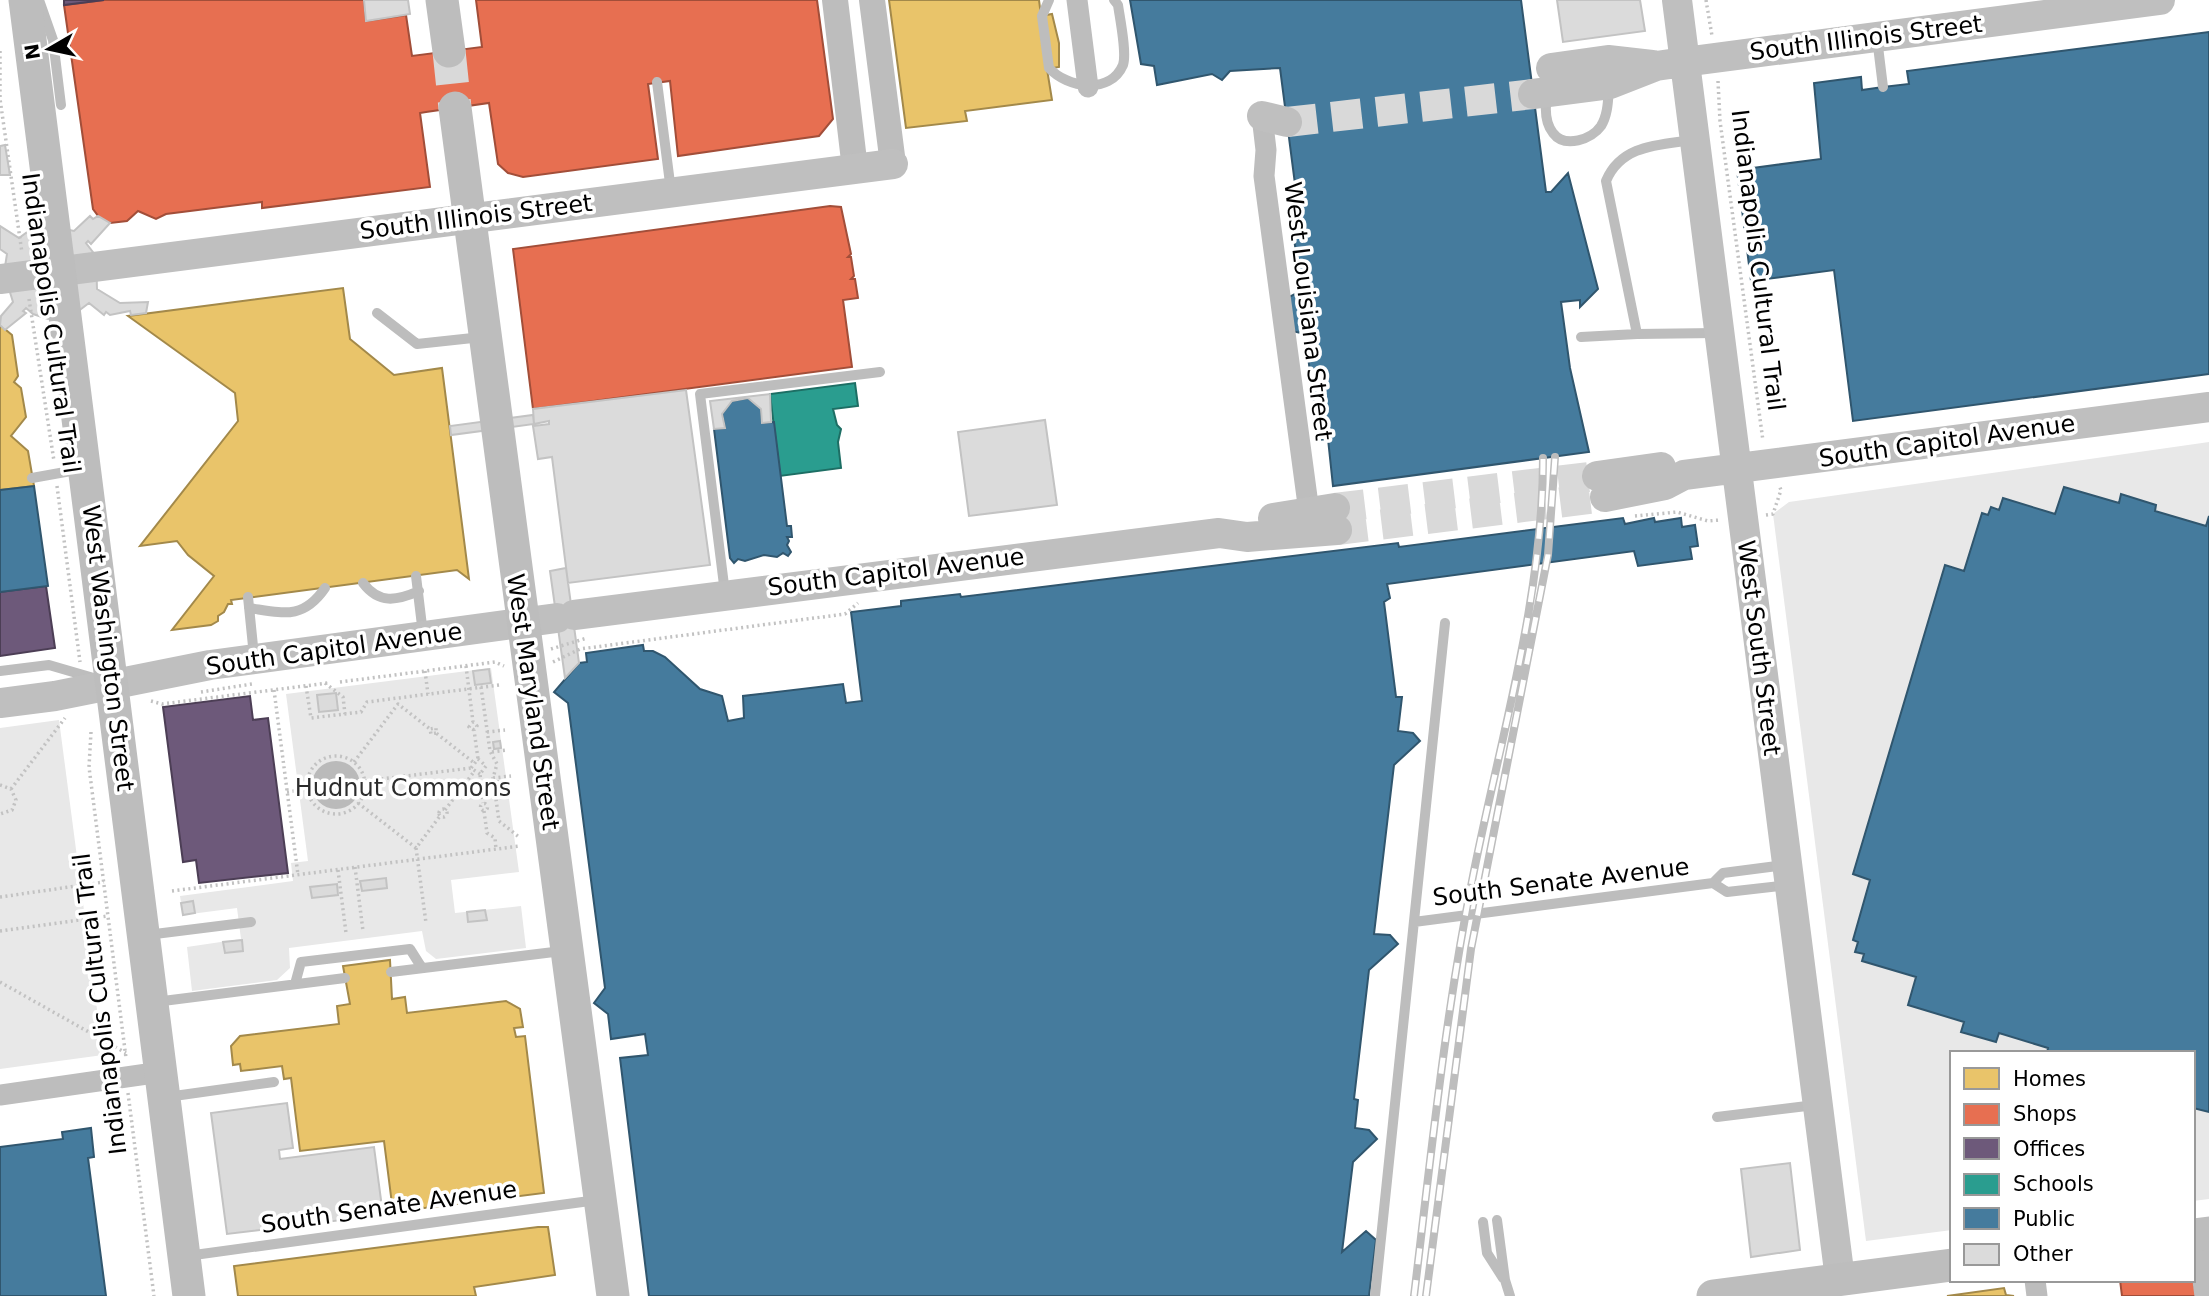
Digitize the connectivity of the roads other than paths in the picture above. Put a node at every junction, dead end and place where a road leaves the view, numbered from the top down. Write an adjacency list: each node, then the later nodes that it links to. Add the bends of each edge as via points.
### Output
1 (25, 0): 28 (main road, West Washington Street)
2 (39, 0): 20 (lane, via 52,40)
3 (442, 0): 13 (main road)
4 (835, 0): 25 (street)
5 (872, 0): 24 (street)
6 (1049, 0): 18 (lane, via 1042,16 1049,68 1067,83)
7 (1077, 0): 18 (street)
8 (1114, 0): 18 (lane, via 1124,62 1113,75)
9 (1677, 0): 14 (main road, West South Street)
10 (2160, 0): 11 (main road, South Illinois Street)
11 (2060, 6): 12 (main road, South Illinois Street)
12 (1877, 37): 14 (main road, South Illinois Street); 19 (lane)
13 (449, 51)
14 (1670, 64): 15 (main road, South Illinois Street); 23 (main road, West South Street)
15 (1609, 72): 17 (main road, South Illinois Street); 17 (lane, via 1603,123 1595,133 1573,141 1551,131)
16 (657, 82): 26 (lane)
17 (1544, 85)
18 (1088, 87)
19 (1883, 87)
20 (61, 105)
21 (455, 108): 27 (main road, West Maryland Street)
22 (1275, 119): 41 (street, West Louisiana Street, via 1264,176)
23 (1695, 140): 31 (main road, West South Street); 32 (lane, via 1628,154 1613,164 1606,181)
24 (893, 164): 25 (main road, South Illinois Street)
25 (855, 169): 26 (main road, South Illinois Street)
26 (671, 192): 27 (main road, South Illinois Street)
27 (470, 218): 28 (main road, South Illinois Street); 33 (main road, West Maryland Street)
28 (60, 271): 29 (main road, South Illinois Street); 38 (main road, West Washington Street)
29 (12, 278)
30 (377, 313): 33 (lane, via 417,344)
31 (1720, 333): 32 (lane); 37 (main road, West South Street)
32 (1637, 334): 34 (lane)
33 (485, 336): 47 (main road, West Maryland Street)
34 (1581, 337)
35 (880, 372): 46 (lane, via 700,394)
36 (2209, 407): 37 (main road, South Capitol Avenue)
37 (1736, 469): 40 (main road, South Capitol Avenue, via 1684,475 1665,485); 54 (main road, West South Street)
38 (70, 471): 39 (lane); 52 (main road, West Washington Street)
39 (32, 478)
40 (1608, 495)
41 (1327, 517): 46 (main road, South Capitol Avenue, via 1247,537 1219,533)
42 (416, 576): 45 (lane)
43 (363, 583): 45 (lane, via 380,598 393,600)
44 (325, 587): 50 (lane, via 317,600 299,612 248,603)
45 (419, 592): 49 (lane)
46 (725, 593): 47 (main road, South Capitol Avenue, via 571,624)
47 (522, 622): 49 (main road, South Capitol Avenue); 59 (main road, West Maryland Street)
48 (1445, 624): 57 (lane)
49 (424, 637): 50 (main road, South Capitol Avenue)
50 (254, 659): 52 (main road, South Capitol Avenue)
51 (0, 671): 52 (lane, via 49,665)
52 (113, 684): 53 (main road, South Capitol Avenue); 58 (main road, West Washington Street)
53 (0, 703)
54 (1788, 875): 55 (lane, South Senate Avenue, via 1723,873); 55 (lane, South Senate Avenue, via 1727,892); 68 (main road, West South Street)
55 (1713, 883): 57 (lane, South Senate Avenue)
56 (251, 922): 58 (lane)
57 (1414, 922): 80 (lane)
58 (144, 936): 64 (main road, West Washington Street)
59 (567, 950): 60 (lane); 70 (main road, West Maryland Street)
60 (422, 968): 61 (lane); 63 (lane, via 410,949 301,962)
61 (391, 972)
62 (345, 978): 63 (lane)
63 (295, 984): 64 (lane)
64 (152, 1002): 66 (main road, West Washington Street)
65 (274, 1082): 66 (lane)
66 (162, 1084): 67 (street, via 127,1077); 74 (main road, West Washington Street)
67 (0, 1095)
68 (1818, 1104): 69 (lane); 77 (main road, West South Street)
69 (1717, 1116)
70 (600, 1200): 74 (lane, South Senate Avenue); 79 (main road, West Maryland Street)
71 (1497, 1220): 76 (lane)
72 (1483, 1222): 76 (lane, via 1487,1254)
73 (2200, 1234): 83 (street)
74 (184, 1256): 78 (main road, West Washington Street)
75 (1950, 1265): 77 (main road)
76 (1505, 1280): 81 (lane)
77 (1841, 1287): 82 (main road)
78 (189, 1296)
79 (613, 1296)
80 (1375, 1296)
81 (1510, 1296)
82 (1713, 1296)
83 (2205, 1296)

